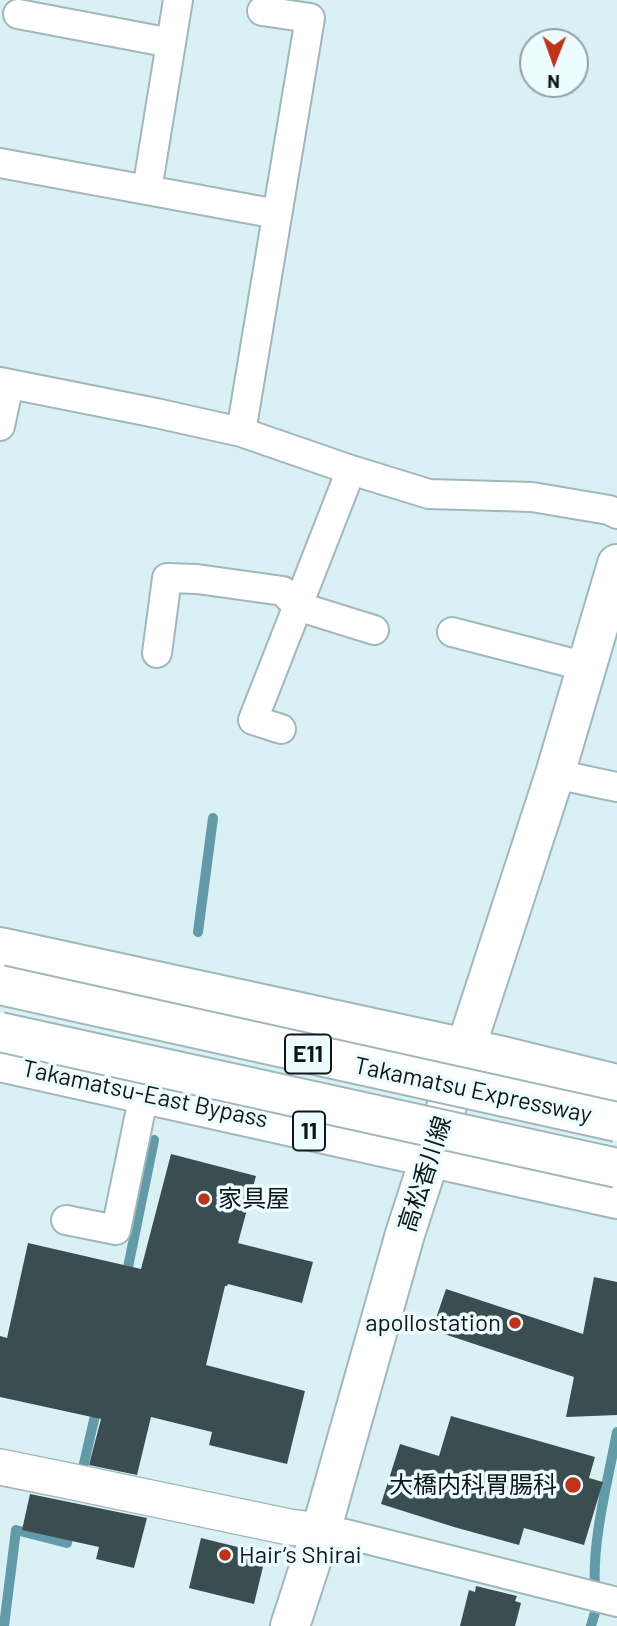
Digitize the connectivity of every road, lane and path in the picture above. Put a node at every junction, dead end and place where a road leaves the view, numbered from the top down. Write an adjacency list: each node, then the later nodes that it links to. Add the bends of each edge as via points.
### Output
1 (178, 0): 4 (street)
2 (261, 11): 7 (street, via 310,18)
3 (18, 15): 4 (street)
4 (171, 43): 6 (street)
5 (0, 163): 6 (street)
6 (147, 190): 7 (street)
7 (277, 214): 10 (street)
8 (5, 383): 9 (street); 10 (street)
9 (0, 426)
10 (241, 432): 11 (street)
11 (351, 470): 12 (street, via 429,494 532,497); 14 (street)
12 (617, 514)
13 (617, 564): 18 (main road, 高松香川線)
14 (297, 606): 15 (street); 17 (street, via 283,591 167,578); 19 (street, via 253,720)
15 (374, 630)
16 (452, 632): 18 (street)
17 (157, 653)
18 (587, 667): 20 (main road, 高松香川線)
19 (281, 729)
20 (555, 774): 21 (street); 25 (main road, 高松香川線)
21 (617, 787)
22 (0, 947): 25 (main road)
23 (0, 985): 29 (main road, Takamatsu Expressway / E11, bridge)
24 (0, 1032): 31 (main road, Takamatsu Expressway / E11, bridge)
25 (466, 1049): 27 (main road); 30 (main road, 高松香川線)
26 (0, 1062): 28 (main road, Takamatsu-East Bypass / 11)
27 (617, 1084)
28 (144, 1094): 30 (main road, Takamatsu-East Bypass / 11); 33 (street, via 116,1230)
29 (617, 1122)
30 (430, 1158): 32 (main road, Takamatsu-East Bypass / 11); 35 (main road, 高松香川線)
31 (617, 1168)
32 (617, 1199)
33 (66, 1220)
34 (0, 1468): 35 (street)
35 (320, 1531): 36 (street); 37 (main road, 高松香川線)
36 (617, 1602)
37 (290, 1626)

